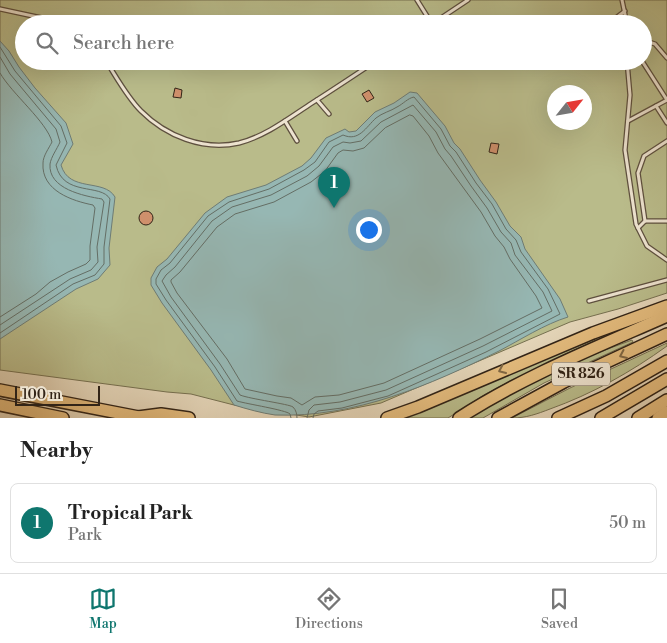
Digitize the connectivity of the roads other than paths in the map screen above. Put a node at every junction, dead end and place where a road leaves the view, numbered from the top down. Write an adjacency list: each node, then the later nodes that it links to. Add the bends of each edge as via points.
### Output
1 (417, 0): 7 (lane)
2 (468, 0): 8 (lane)
3 (622, 0): 5 (lane)
4 (0, 9): 6 (lane)
5 (625, 11): 9 (lane); 10 (lane)
6 (28, 15)
7 (426, 15)
8 (446, 15)
9 (620, 15)
10 (626, 15)
11 (652, 43): 12 (lane)
12 (667, 58)
13 (112, 70): 21 (lane, via 140,110 160,127 184,139 214,144 237,143)
14 (362, 70): 17 (lane)
15 (628, 70): 22 (lane)
16 (648, 70): 18 (lane)
17 (317, 100): 20 (lane); 21 (lane)
18 (667, 100): 19 (lane)
19 (656, 106): 22 (lane); 23 (lane)
20 (329, 114)
21 (285, 121): 24 (lane)
22 (628, 121): 28 (lane, via 625,150)
23 (667, 123)
24 (297, 141)
25 (667, 141): 26 (lane, via 644,156 638,173)
26 (645, 221): 27 (lane); 28 (lane)
27 (667, 221)
28 (638, 228): 29 (lane, via 647,246)
29 (667, 260)
30 (667, 280): 31 (lane)
31 (589, 301)
32 (667, 306): 45 (highway, one-way to 45, via 584,336)
33 (667, 316): 41 (highway, via 546,370)
34 (667, 334): 46 (highway, SR 826, one-way to 46, via 564,382)
35 (667, 360): 47 (highway, via 606,396)
36 (667, 379): 48 (highway)
37 (0, 390): 42 (highway)
38 (667, 400): 49 (highway)
39 (0, 405): 43 (highway)
40 (667, 412): 50 (highway)
41 (462, 416)
42 (141, 417): 44 (highway, via 162,414)
43 (63, 418)
44 (189, 418)
45 (387, 418)
46 (498, 418)
47 (558, 418)
48 (601, 418)
49 (638, 418)
50 (658, 418)

